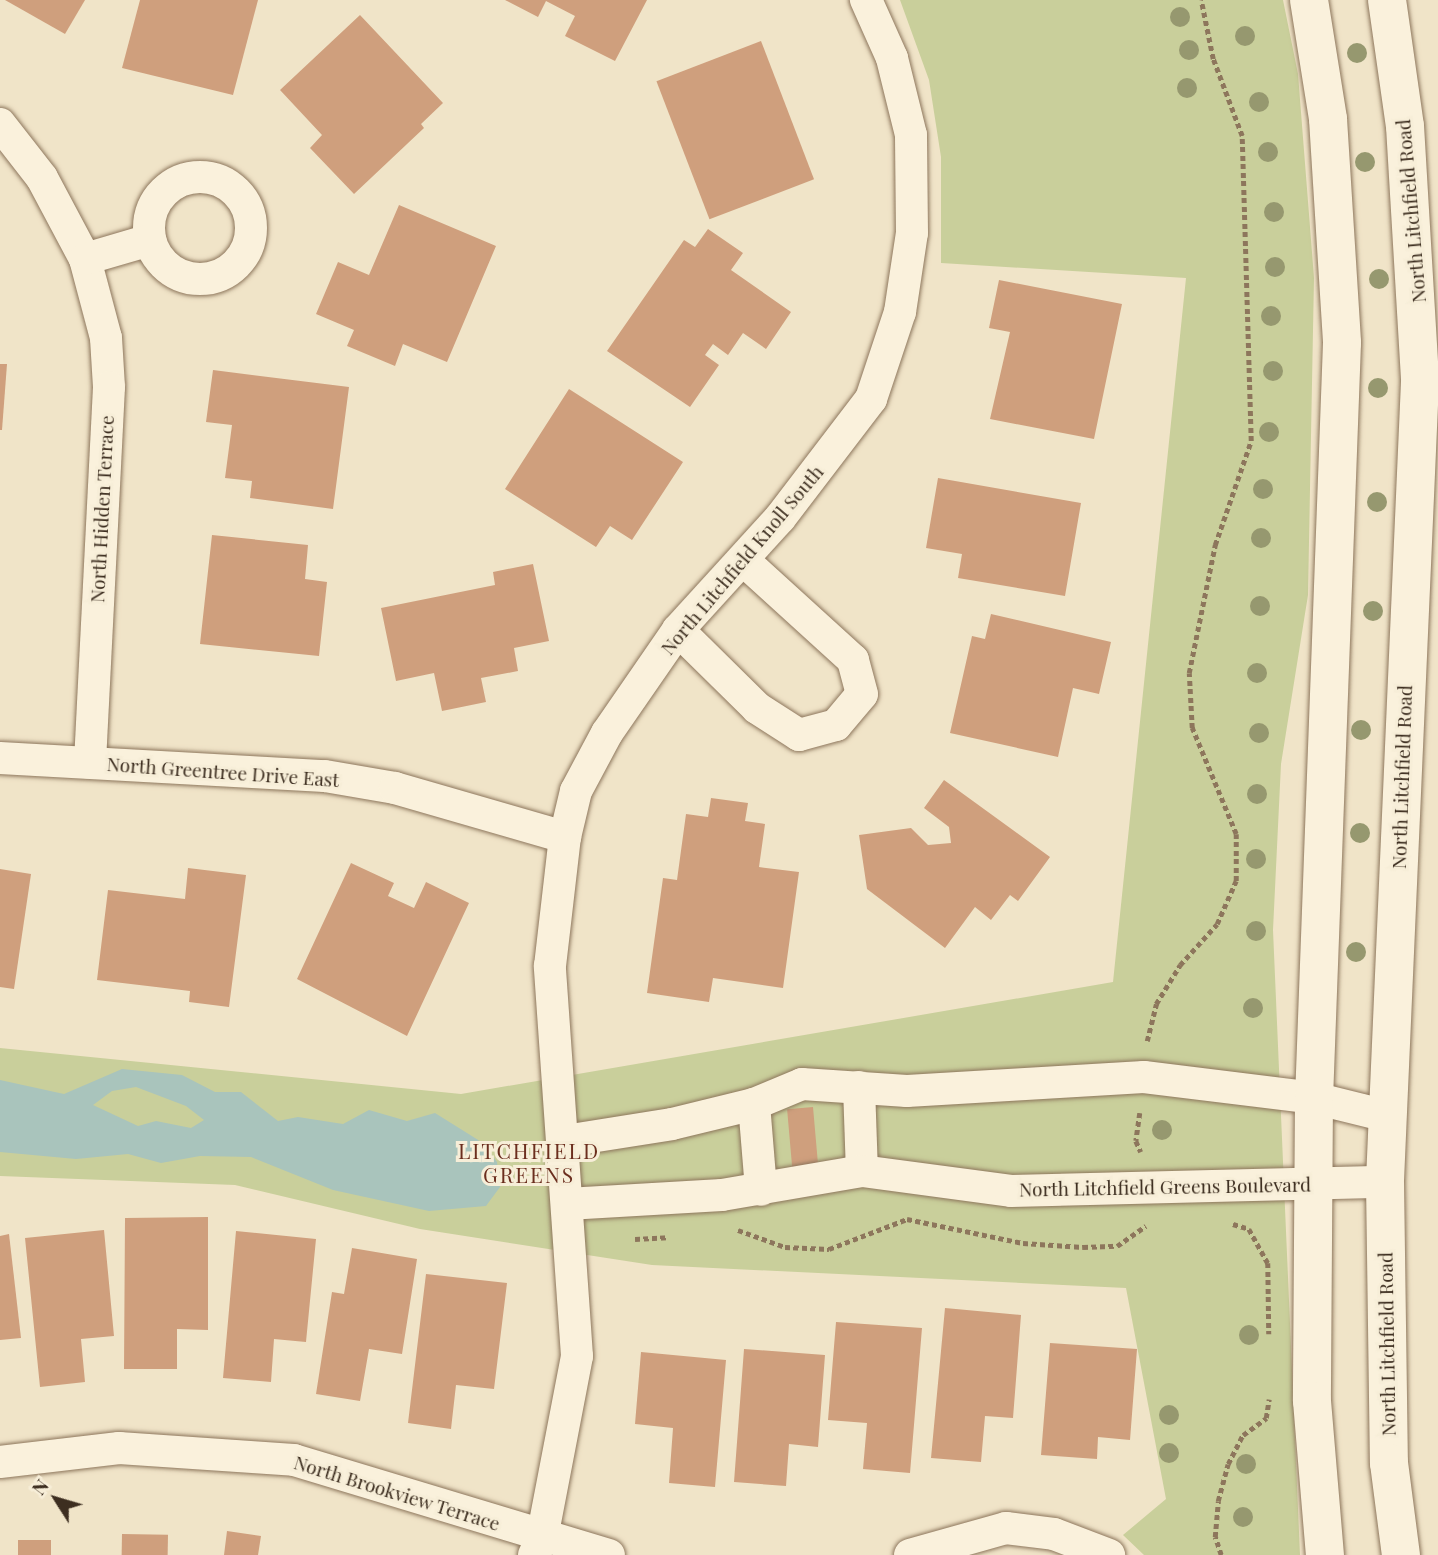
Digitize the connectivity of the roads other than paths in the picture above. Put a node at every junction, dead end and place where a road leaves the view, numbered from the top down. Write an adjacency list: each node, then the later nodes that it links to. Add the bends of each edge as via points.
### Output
1 (866, 0): 7 (street, North Litchfield Knoll South, via 892,58 911,135 912,233 900,312 871,398 822,467)
2 (1309, 0): 13 (main road, via 1328,119 1342,342)
3 (1387, 0): 15 (main road, North Litchfield Road, via 1405,126 1420,382)
4 (0, 124): 6 (street, North Hidden Terrace, via 43,178)
5 (150, 240): 6 (street)
6 (85, 259): 10 (street, North Hidden Terrace, via 106,338 108,387)
7 (743, 560): 8 (street, North Litchfield Knoll South); 8 (street, via 853,660 862,695 836,725 799,735 757,708)
8 (678, 630): 11 (street, North Litchfield Knoll South, via 607,733 576,791)
9 (0, 758): 10 (street, North Greentree Drive East)
10 (90, 762): 11 (street, North Greentree Drive East, via 325,776 395,788)
11 (565, 837): 16 (street, North Litchfield Knoll South, via 550,966)
12 (859, 1087): 13 (street, via 907,1091 1144,1077); 14 (street, via 802,1084); 17 (street)
13 (1314, 1098): 15 (street); 19 (main road)
14 (754, 1104): 16 (street); 20 (street)
15 (1387, 1116): 18 (main road, North Litchfield Road)
16 (565, 1141): 21 (street, North Litchfield Knoll South)
17 (862, 1171): 19 (street, North Litchfield Greens Boulevard, via 1012,1191 1150,1191); 20 (street, North Litchfield Greens Boulevard)
18 (1385, 1182): 19 (street, North Litchfield Greens Boulevard); 28 (main road, North Litchfield Road, via 1389,1464)
19 (1314, 1183): 27 (main road, via 1312,1402)
20 (761, 1191): 21 (street, North Litchfield Greens Boulevard)
21 (567, 1204): 23 (street, North Litchfield Knoll South, via 577,1356)
22 (0, 1462): 23 (street, North Brookview Terrace, via 119,1448 293,1460)
23 (538, 1547): 24 (street, North Brookview Terrace)
24 (609, 1555)
25 (911, 1555): 26 (street, via 1006,1528 1054,1534)
26 (1109, 1555)
27 (1325, 1555)
28 (1401, 1555)

